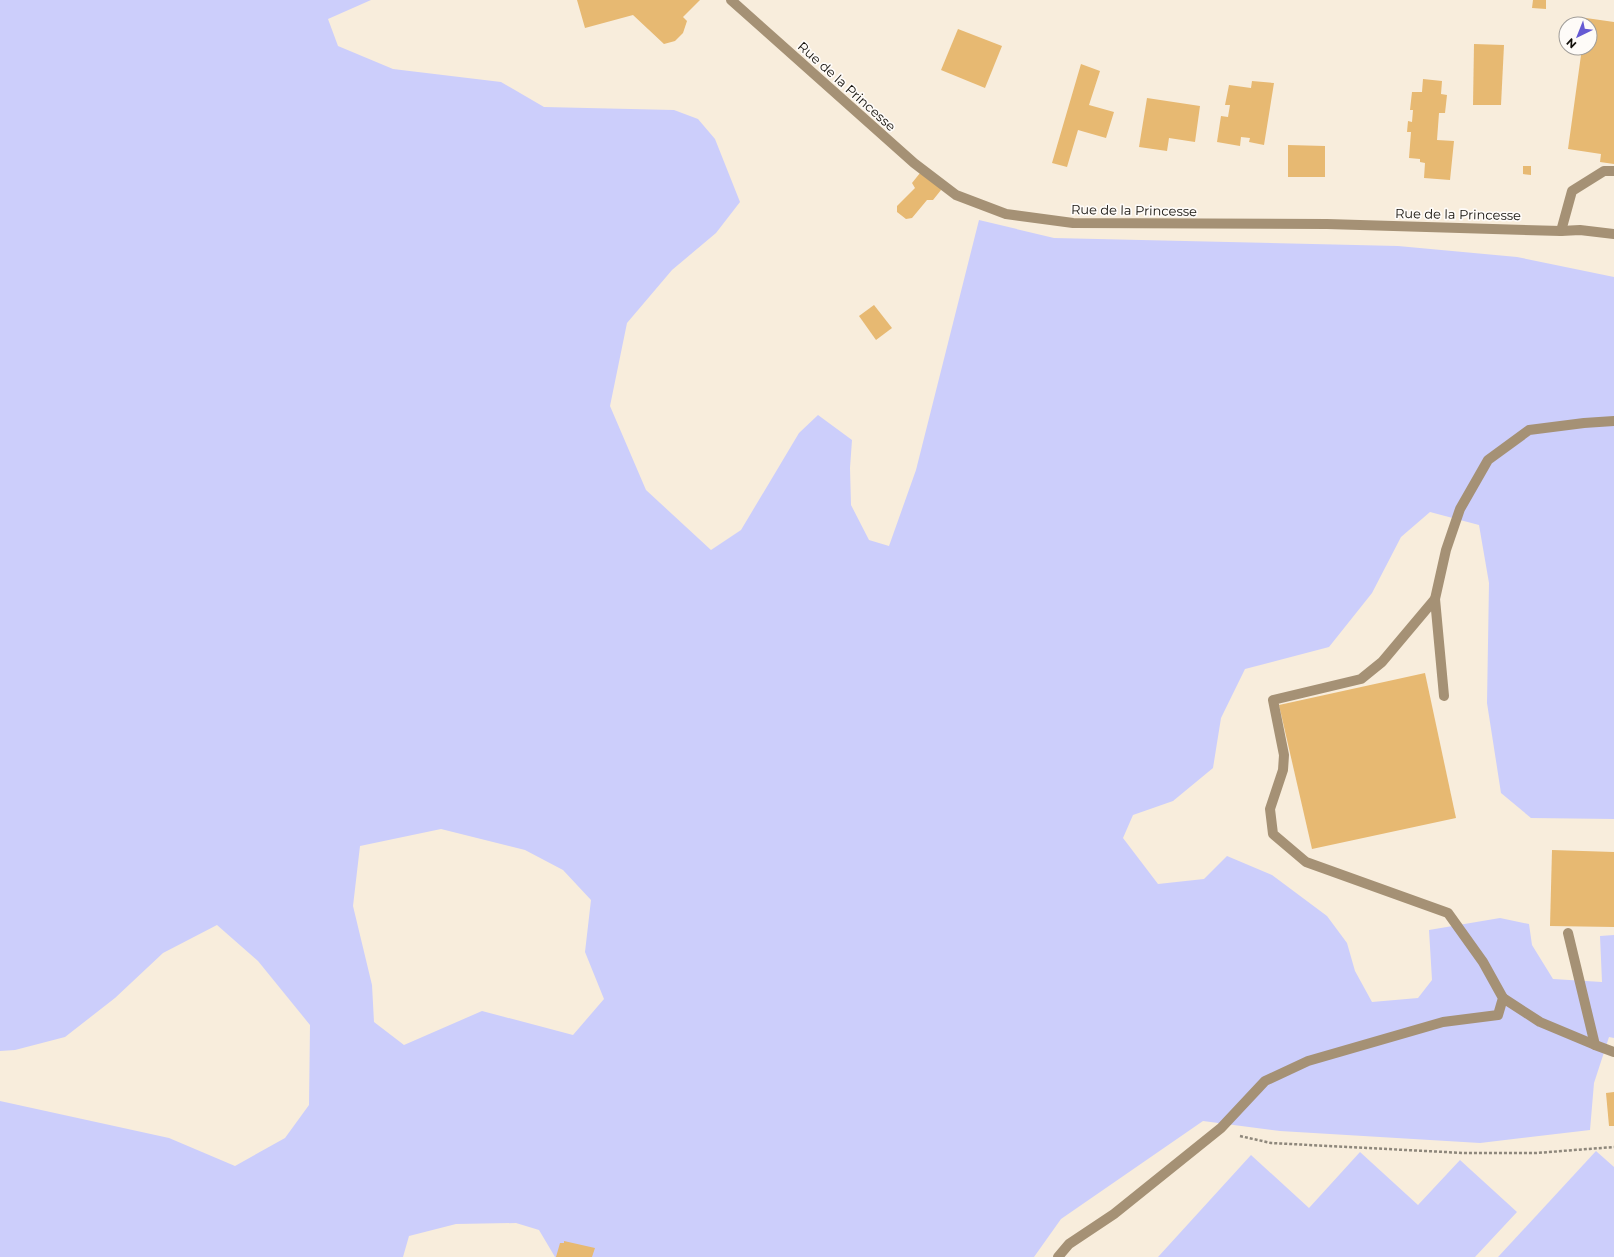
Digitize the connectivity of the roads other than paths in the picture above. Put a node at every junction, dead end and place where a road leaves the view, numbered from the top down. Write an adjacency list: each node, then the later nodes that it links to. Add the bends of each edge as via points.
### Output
1 (731, 0): 3 (street, Rue de la Princesse, via 914,163 956,195 1006,214 1073,223 1327,224)
2 (1614, 171): 3 (street, via 1604,171 1572,191)
3 (1561, 231): 4 (street, Rue de la Princesse, via 1580,230)
4 (1614, 234)
5 (1614, 422): 6 (street, via 1529,430 1488,460 1460,509 1446,550)
6 (1435, 600): 7 (street); 9 (street, via 1382,662 1360,679 1273,700 1284,755 1283,770 1270,809 1273,834 1306,862 1448,913 1483,962)
7 (1444, 696)
8 (1568, 933): 10 (street)
9 (1503, 998): 10 (street, via 1540,1022); 12 (street, via 1498,1015 1443,1022 1308,1061 1265,1081 1222,1128 1114,1214 1069,1244)
10 (1595, 1045): 11 (street)
11 (1614, 1052)
12 (1058, 1257)

